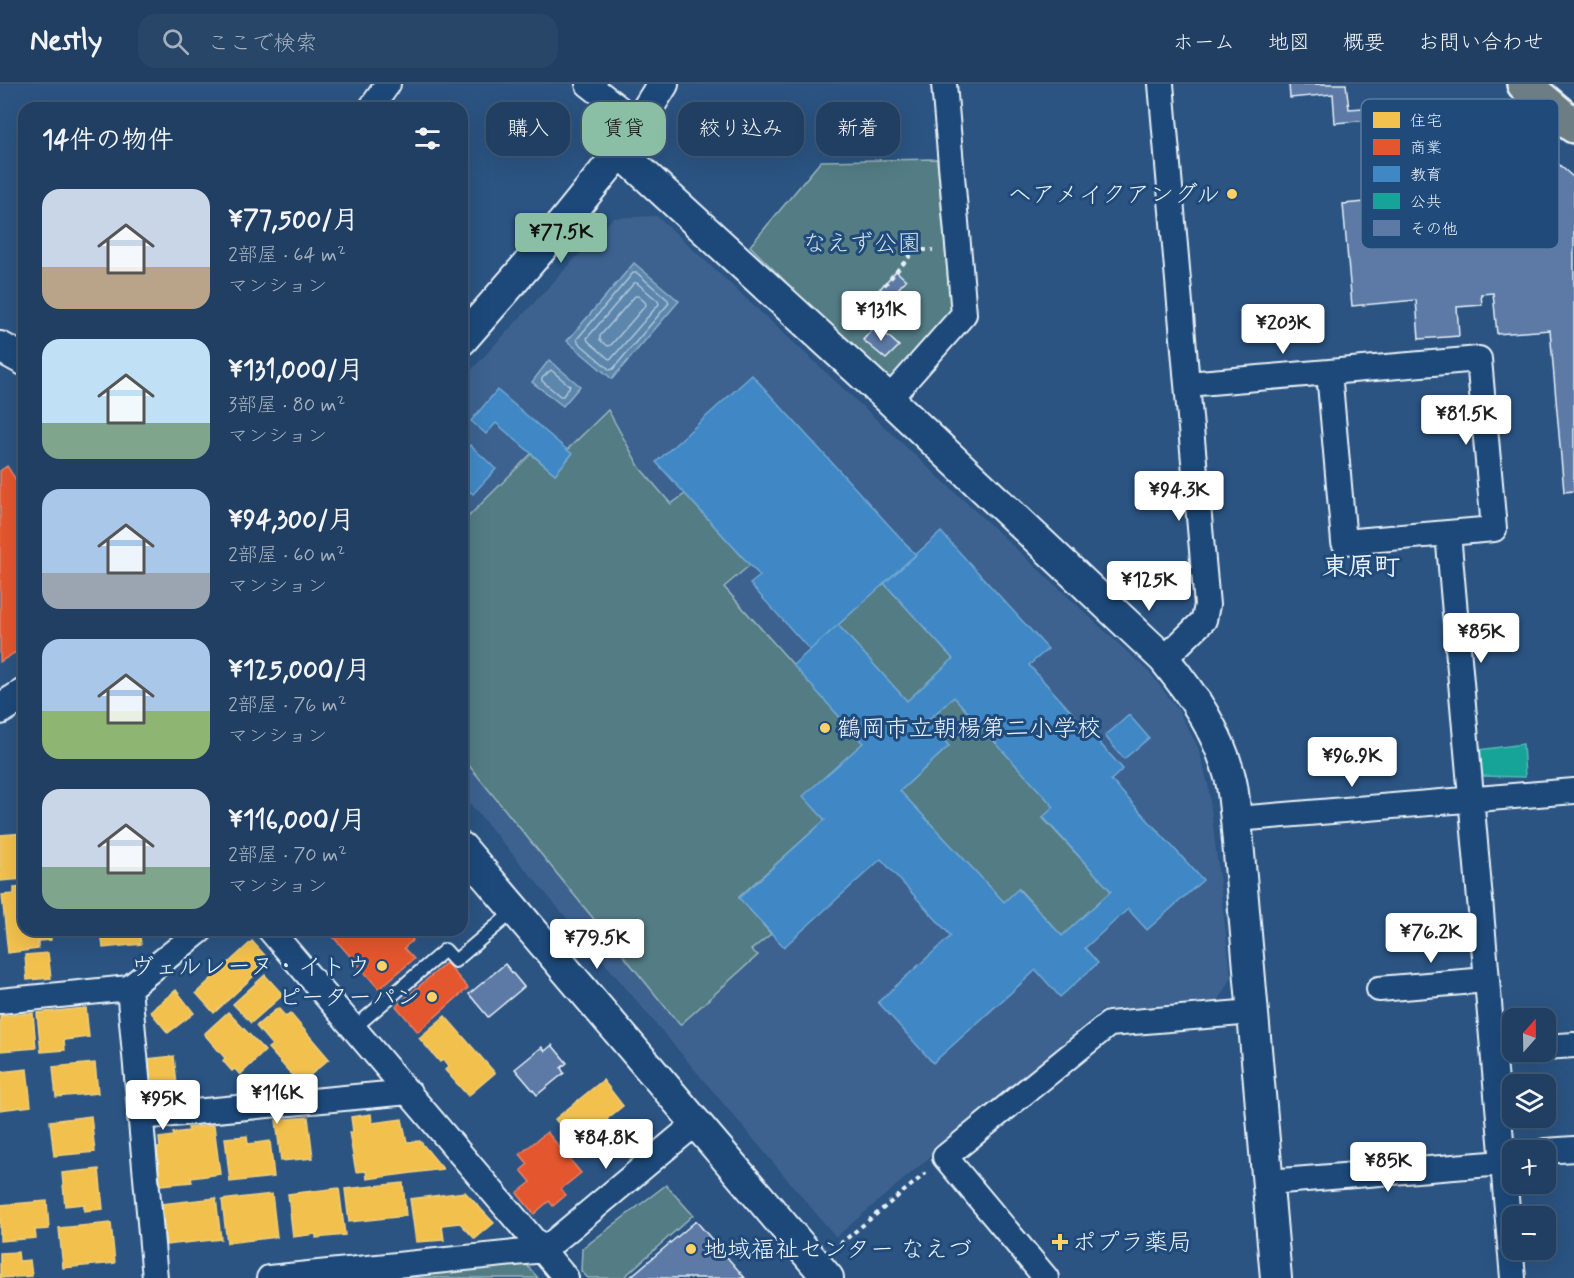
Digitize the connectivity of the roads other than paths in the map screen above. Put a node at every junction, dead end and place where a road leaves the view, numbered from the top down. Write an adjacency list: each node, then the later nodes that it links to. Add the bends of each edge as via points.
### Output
1 (388, 84): 8 (street)
2 (588, 84): 9 (street)
3 (663, 84): 10 (street)
4 (944, 84): 20 (street, via 964,314)
5 (1161, 84): 19 (street)
6 (1524, 84): 7 (main road)
7 (1542, 99)
8 (375, 102)
9 (611, 102)
10 (651, 102)
11 (1559, 113): 12 (main road)
12 (1574, 126)
13 (617, 156): 15 (street)
14 (624, 156): 20 (street)
15 (468, 333)
16 (0, 347): 17 (street)
17 (18, 357)
18 (1329, 372): 19 (street); 21 (street, via 1344,542); 21 (street, via 1479,359 1494,529)
19 (1187, 384): 22 (street, via 1207,605 1204,620)
20 (889, 399): 22 (street)
21 (1448, 533): 26 (street)
22 (1164, 659): 27 (street, via 1195,698 1217,738 1230,778)
23 (18, 698): 24 (street)
24 (0, 709)
25 (1574, 790): 26 (street)
26 (1471, 799): 27 (street); 32 (street)
27 (1236, 819): 36 (street)
28 (468, 855): 29 (street)
29 (515, 910): 37 (lane, via 455,962 445,950); 44 (street)
30 (194, 936): 33 (street)
31 (275, 936): 37 (street)
32 (1487, 980): 34 (street); 39 (street)
33 (129, 988): 35 (street); 43 (street)
34 (1379, 989)
35 (0, 1001)
36 (1253, 1012): 49 (street); 56 (street, via 1109,1024 945,1157)
37 (354, 1028): 42 (street)
38 (1574, 1045): 40 (street)
39 (1502, 1046)
40 (1556, 1046)
41 (1503, 1062): 45 (street)
42 (409, 1092): 43 (street); 51 (street)
43 (141, 1117): 52 (street)
44 (696, 1123): 51 (street); 55 (street)
45 (1506, 1140)
46 (1574, 1149): 47 (street)
47 (1556, 1150)
48 (1502, 1157): 49 (street)
49 (1269, 1182): 57 (street)
50 (1508, 1194): 58 (street)
51 (544, 1250): 53 (street); 54 (street)
52 (155, 1278)
53 (268, 1278)
54 (566, 1278)
55 (828, 1278)
56 (1046, 1278)
57 (1276, 1278)
58 (1513, 1278)

